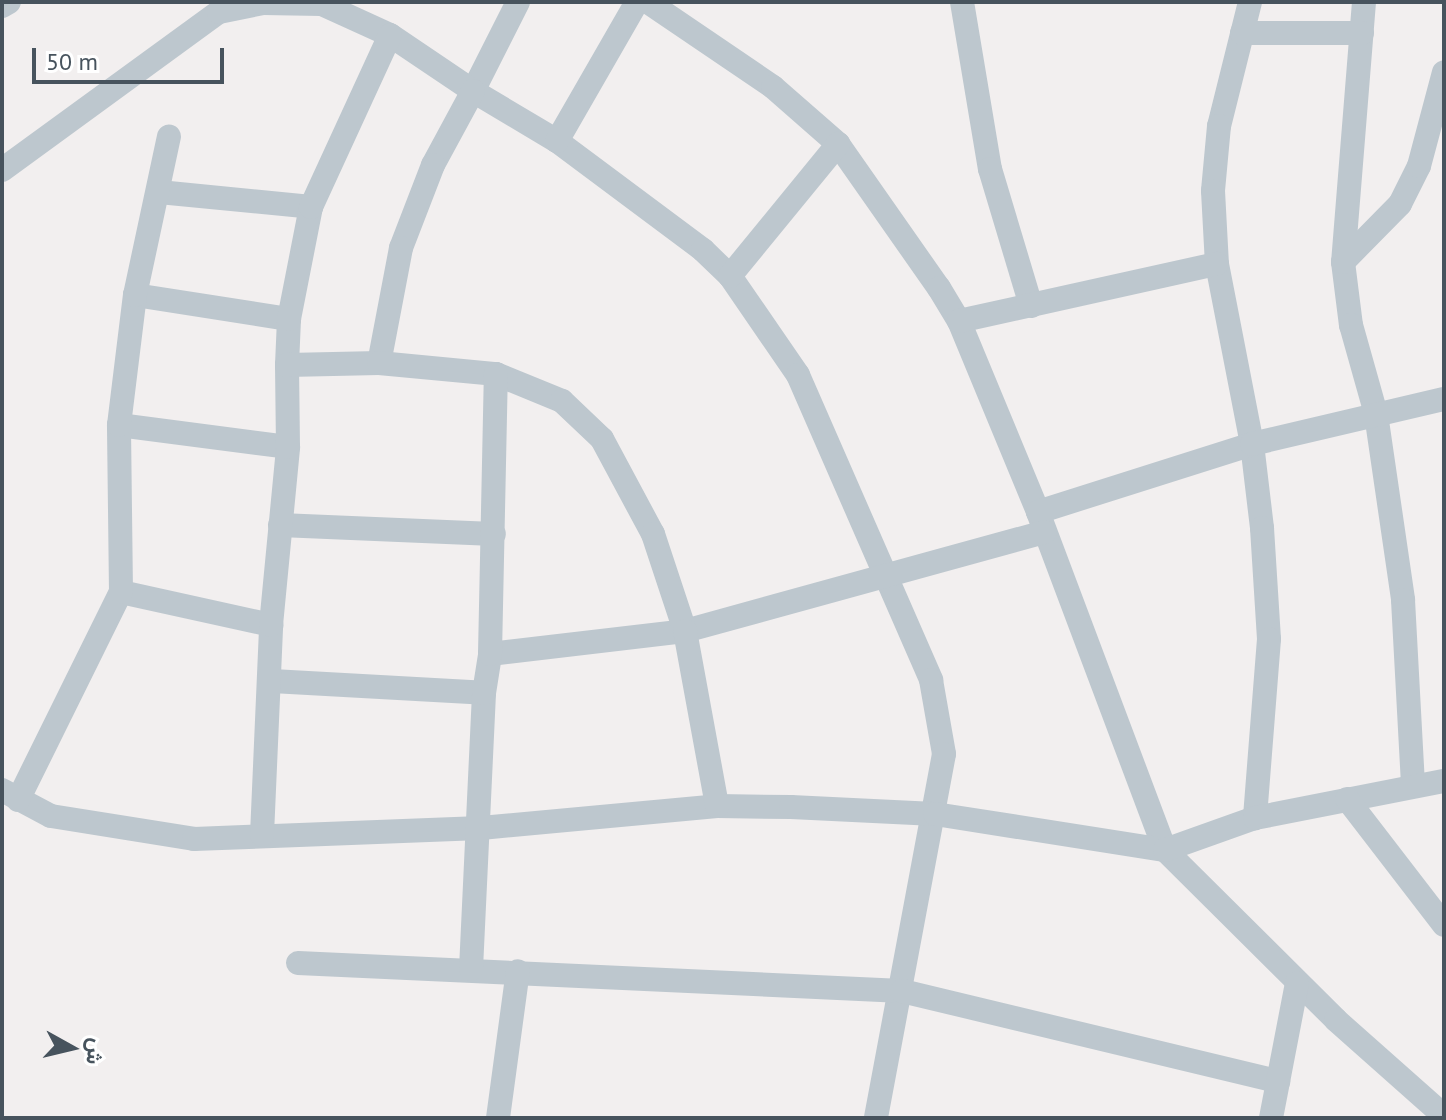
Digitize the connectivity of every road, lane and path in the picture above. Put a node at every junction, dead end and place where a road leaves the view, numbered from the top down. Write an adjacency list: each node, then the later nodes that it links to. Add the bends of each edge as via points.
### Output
1 (9, 2): 8 (street)
2 (518, 2): 14 (street)
3 (637, 2): 16 (street)
4 (648, 2): 17 (street, via 773,87)
5 (962, 2): 25 (street, via 990,169)
6 (1250, 2): 10 (street)
7 (1364, 2): 11 (street)
8 (2, 6)
9 (217, 7): 12 (street, via 322,4); 18 (street)
10 (1242, 33): 11 (street); 22 (street, via 1219,126 1213,191)
11 (1362, 33): 21 (street)
12 (390, 35): 14 (street); 20 (street)
13 (1444, 72): 21 (street, via 1419,166 1400,204)
14 (473, 91): 16 (street); 28 (street, via 433,165 401,248)
15 (169, 137): 19 (street)
16 (557, 141): 23 (street)
17 (838, 144): 23 (street); 27 (street)
18 (2, 170)
19 (159, 192): 20 (street); 24 (street)
20 (311, 207): 26 (street)
21 (1343, 262): 32 (street, via 1351,325)
22 (1217, 264): 25 (street); 34 (street)
23 (730, 276): 39 (street, via 798,375)
24 (135, 295): 26 (street); 33 (street)
25 (1031, 306): 27 (street)
26 (289, 319): 29 (street)
27 (959, 321): 36 (street)
28 (379, 363): 29 (street); 30 (street)
29 (287, 365): 35 (street)
30 (496, 374): 38 (street); 42 (street, via 562,401 602,439 653,534)
31 (1444, 399): 32 (street)
32 (1376, 414): 34 (street); 47 (street, via 1403,600)
33 (119, 425): 35 (street); 40 (street)
34 (1252, 444): 36 (street); 52 (street, via 1269,639)
35 (288, 447): 37 (street)
36 (1042, 522): 39 (street); 55 (street)
37 (280, 525): 38 (street); 41 (street)
38 (494, 534): 43 (street)
39 (883, 576): 42 (street); 51 (street, via 931,680 944,754)
40 (121, 592): 41 (street); 48 (street)
41 (271, 625): 44 (street)
42 (685, 631): 43 (street); 50 (street)
43 (490, 654): 45 (street)
44 (272, 681): 45 (street); 54 (street)
45 (484, 693): 53 (street)
46 (1444, 781): 47 (street)
47 (1413, 785): 49 (street)
48 (10, 795): 54 (street, via 51,816 194,839)
49 (1347, 799): 52 (street); 56 (street)
50 (717, 806): 51 (street); 53 (street)
51 (935, 814): 55 (street); 61 (street)
52 (1255, 818): 55 (street)
53 (481, 828): 54 (street); 58 (street)
54 (262, 835)
55 (1165, 850): 60 (street)
56 (1444, 925)
57 (298, 963): 58 (street)
58 (471, 969): 59 (street)
59 (518, 971): 61 (street); 64 (street)
60 (1297, 983): 62 (street); 63 (street)
61 (902, 991): 62 (street); 65 (street)
62 (1278, 1081): 66 (street)
63 (1444, 1116)
64 (498, 1118)
65 (876, 1118)
66 (1271, 1118)

